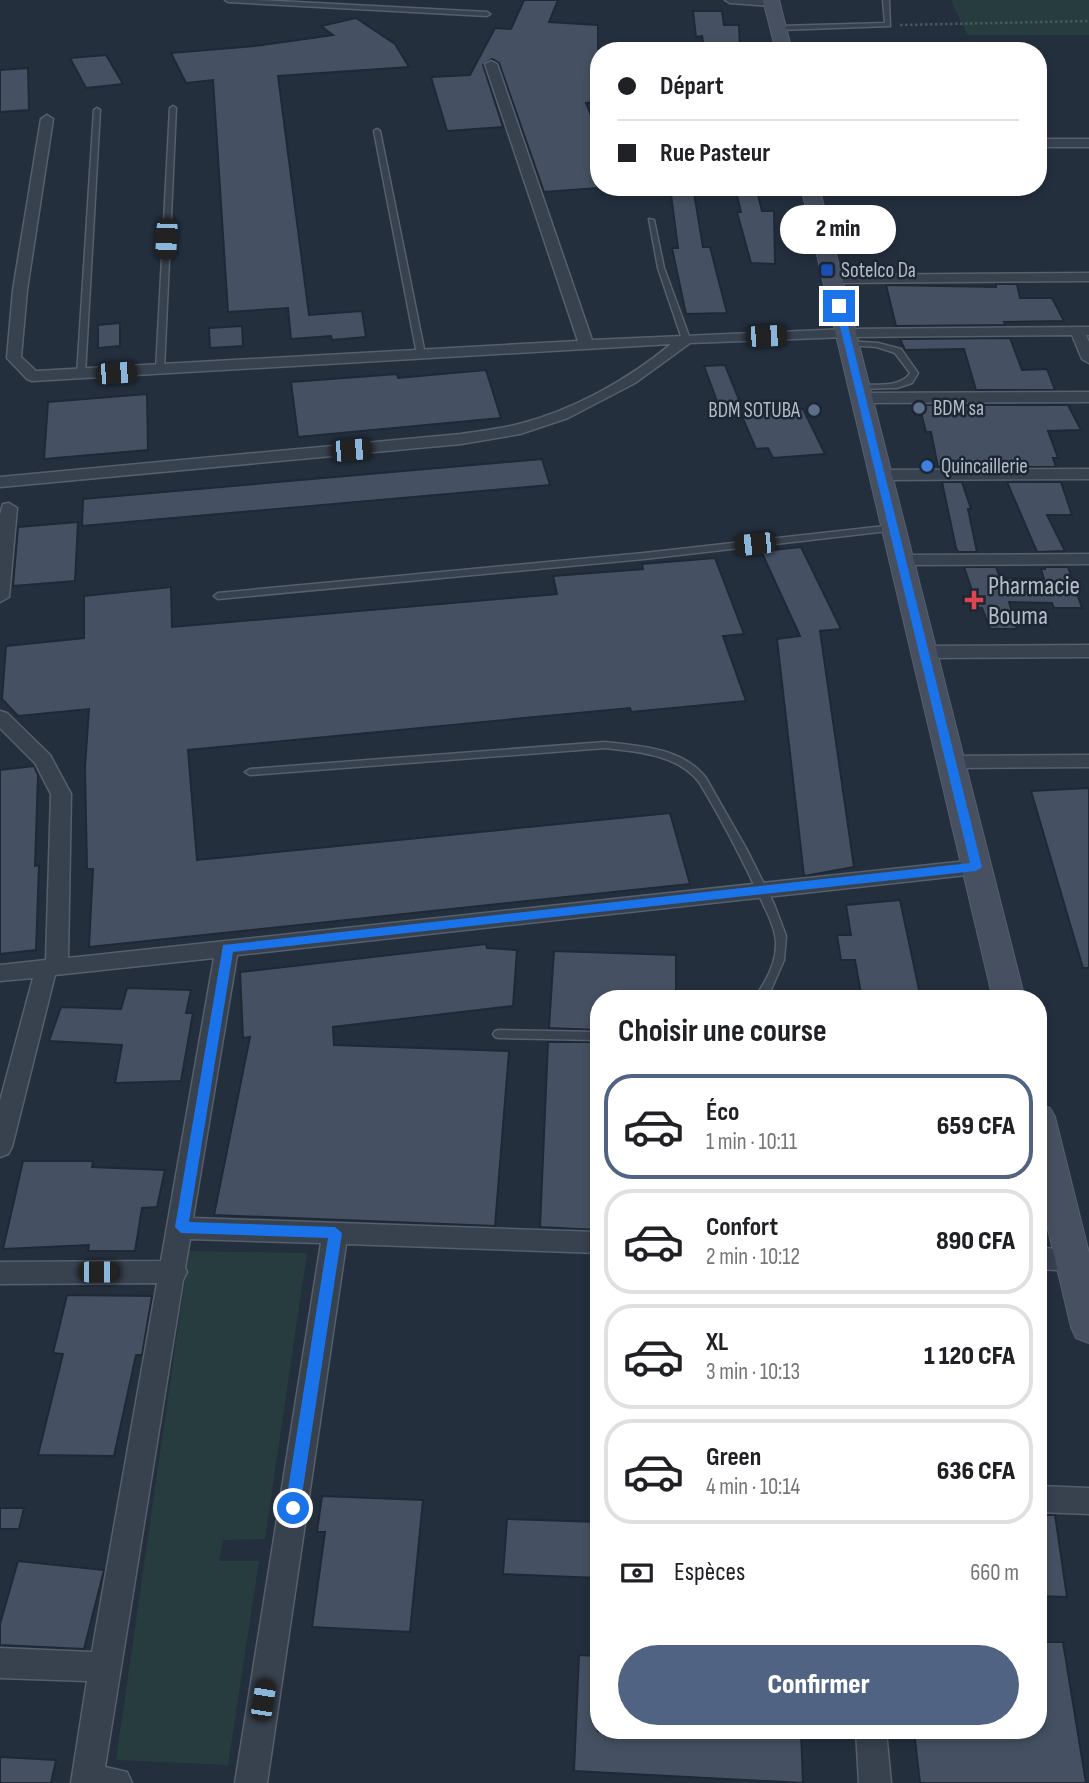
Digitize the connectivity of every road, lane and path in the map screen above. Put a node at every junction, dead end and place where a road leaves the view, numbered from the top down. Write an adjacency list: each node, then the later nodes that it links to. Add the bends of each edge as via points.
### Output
1 (228, 0): 5 (lane)
2 (730, 0): 4 (street)
3 (886, 0): 7 (lane)
4 (772, 1): 8 (main road)
5 (487, 15)
6 (1089, 21): 7 (path)
7 (888, 25): 8 (lane)
8 (780, 28): 9 (main road)
9 (782, 42)
10 (491, 64): 24 (street)
11 (173, 108): 27 (lane)
12 (97, 110): 28 (lane)
13 (47, 118): 28 (street, via 14,358 32,376)
14 (377, 131): 25 (lane)
15 (1047, 143): 16 (street)
16 (1089, 143)
17 (812, 196): 20 (main road)
18 (651, 220): 23 (lane, via 661,268)
19 (1089, 277): 20 (street)
20 (833, 279): 22 (main road)
21 (1083, 331): 22 (street); 26 (street)
22 (847, 338): 23 (street); 29 (main road); 29 (lane, via 898,351 914,373 909,381)
23 (686, 339): 24 (street); 33 (street, via 667,356 570,413 521,429 461,439)
24 (586, 344): 25 (street)
25 (421, 354): 27 (street)
26 (1089, 359)
27 (160, 370): 28 (street)
28 (80, 374)
29 (860, 393): 30 (street); 32 (main road)
30 (1089, 397)
31 (1089, 474): 32 (street)
32 (881, 475): 35 (main road)
33 (0, 482)
34 (9, 508): 39 (street)
35 (894, 528): 37 (main road); 38 (lane)
36 (1089, 559): 37 (street)
37 (901, 560): 41 (main road)
38 (218, 596)
39 (0, 597)
40 (1089, 651): 41 (street)
41 (924, 652): 44 (main road)
42 (0, 718): 49 (street, via 43,760 61,794)
43 (1089, 761): 44 (street)
44 (951, 762): 46 (main road)
45 (250, 772): 47 (lane, via 606,746 660,751 698,772)
46 (976, 867): 47 (street); 52 (main road)
47 (763, 890): 48 (street); 51 (lane, via 781,936 778,966)
48 (227, 948): 49 (street); 57 (street)
49 (52, 967): 50 (street); 55 (street)
50 (0, 973)
51 (766, 990)
52 (1007, 990)
53 (499, 1034): 54 (lane)
54 (590, 1036)
55 (0, 1147)
56 (1047, 1154): 61 (main road)
57 (181, 1227): 58 (street); 62 (street)
58 (335, 1233): 59 (street); 71 (street)
59 (590, 1242)
60 (1047, 1258): 61 (street)
61 (1073, 1259): 64 (main road)
62 (174, 1272): 63 (street); 68 (street)
63 (0, 1273)
64 (1089, 1327)
65 (1047, 1499): 66 (street)
66 (1089, 1501)
67 (0, 1664): 68 (street)
68 (104, 1667): 70 (street)
69 (872, 1739): 72 (street)
70 (96, 1782)
71 (250, 1783)
72 (875, 1783)

